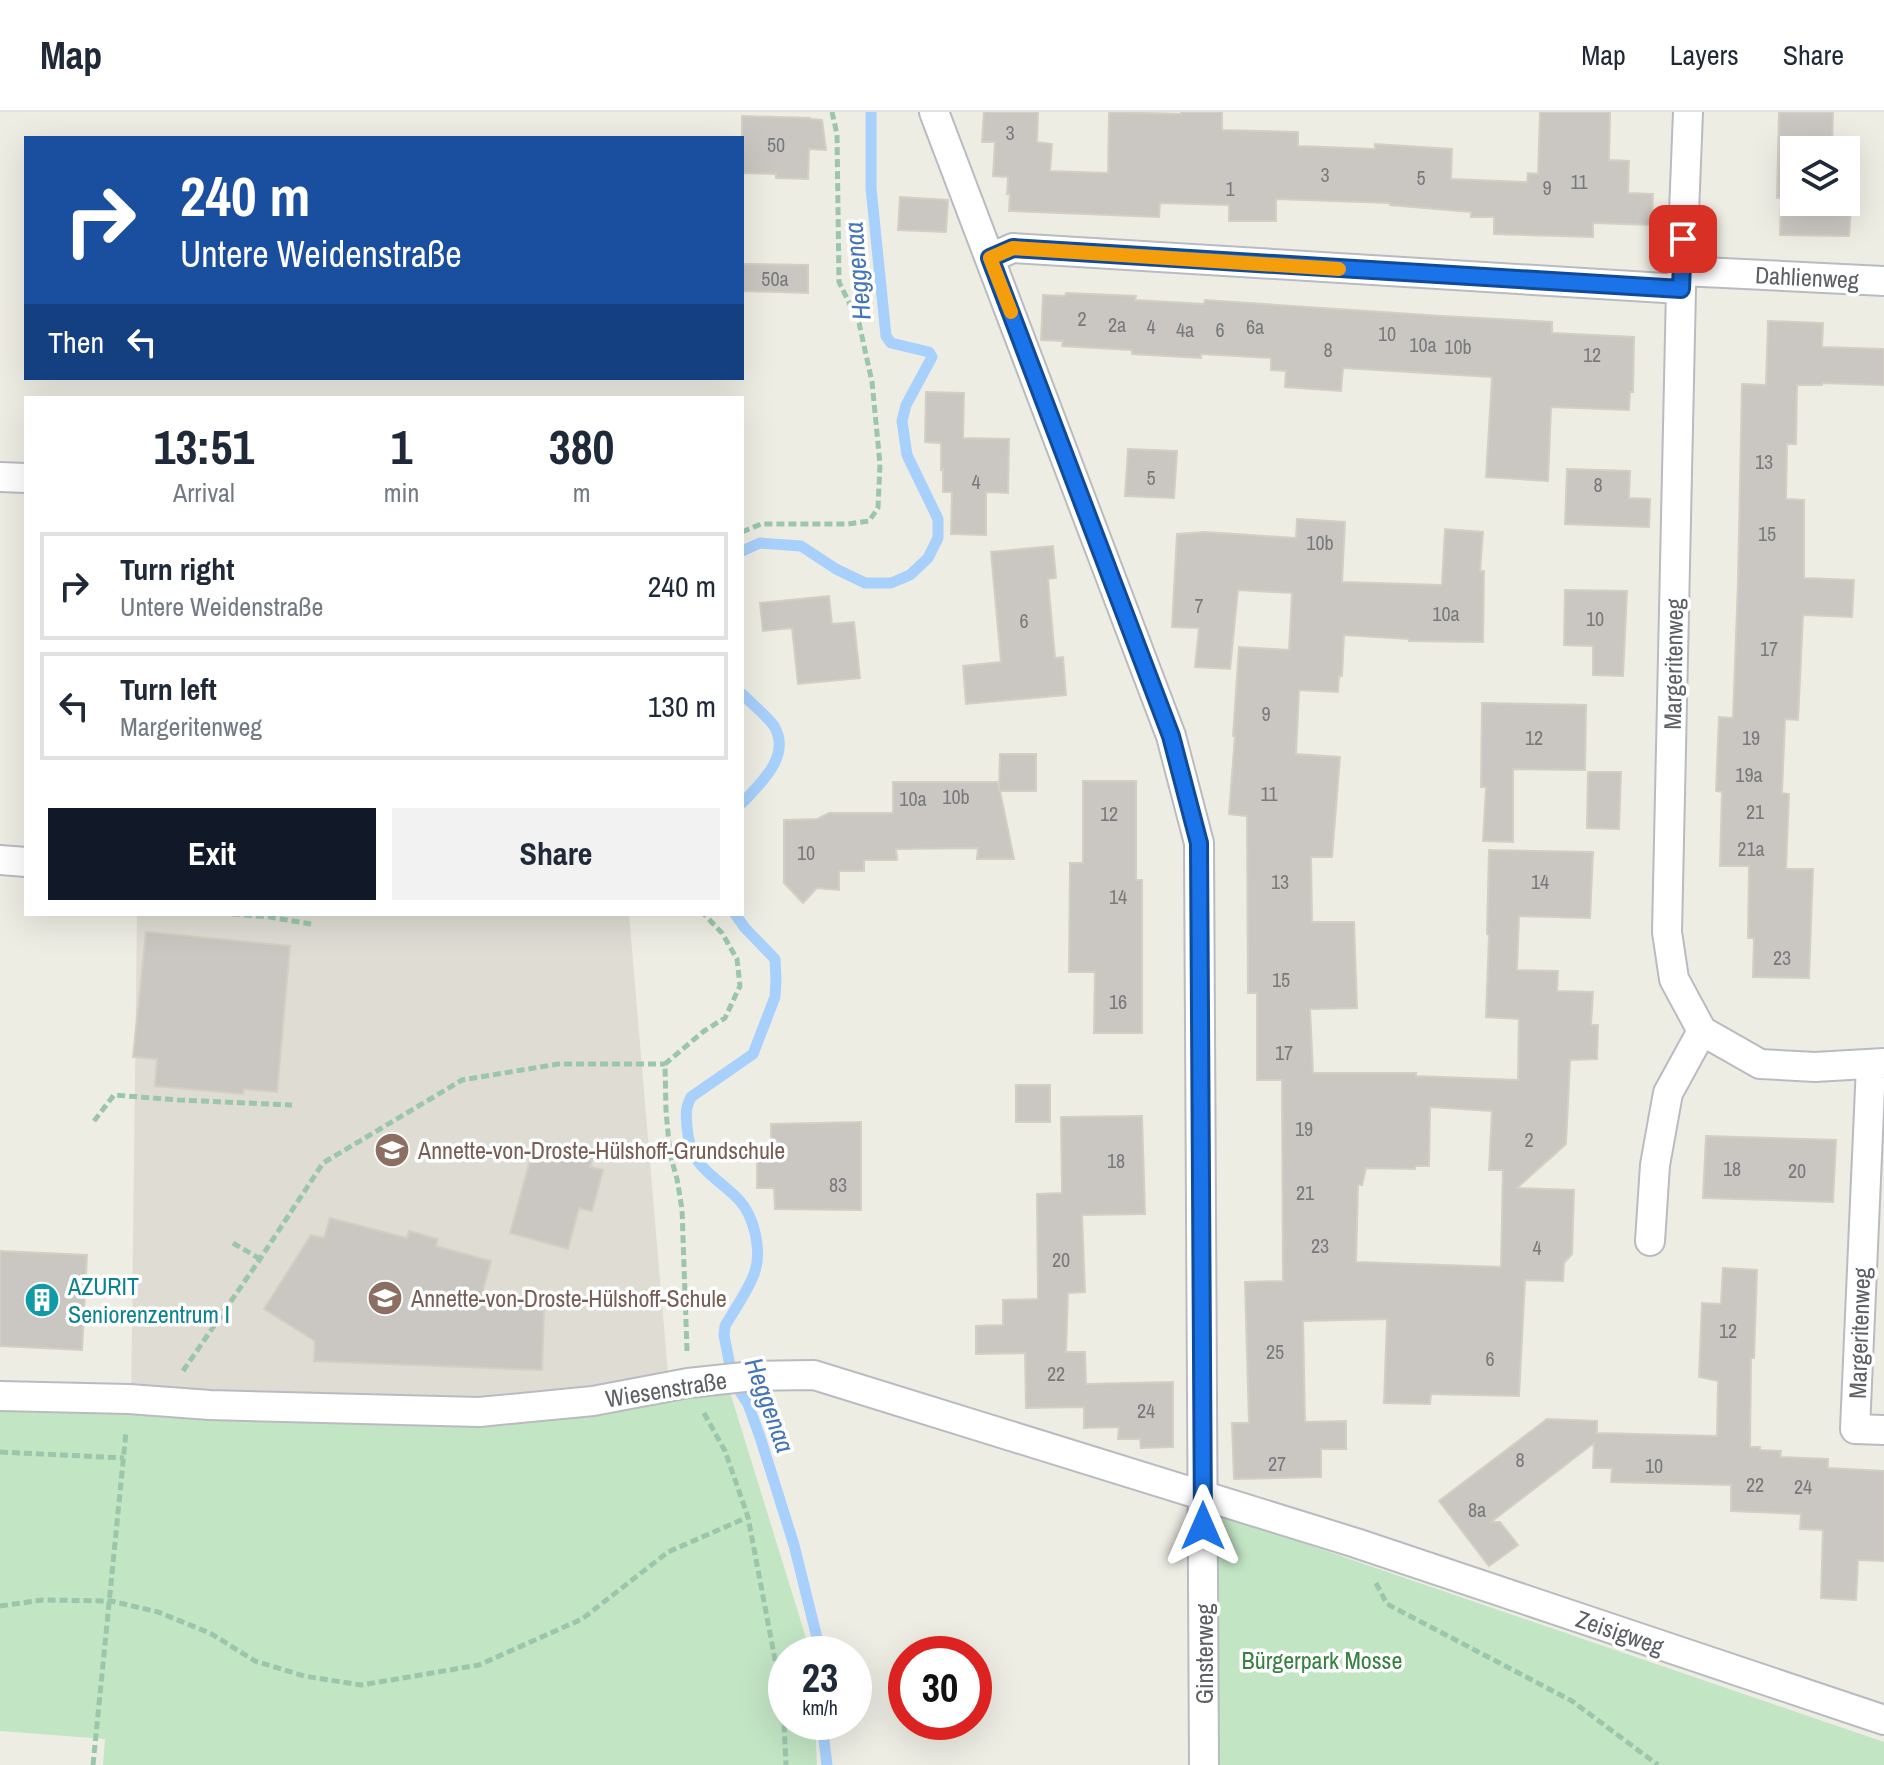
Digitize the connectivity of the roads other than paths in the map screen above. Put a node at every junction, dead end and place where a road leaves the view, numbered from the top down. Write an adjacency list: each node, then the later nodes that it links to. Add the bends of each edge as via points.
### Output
1 (934, 112): 3 (street, Ginsterweg)
2 (1688, 112): 4 (street, Margeritenweg)
3 (990, 258): 4 (street, Dahlienweg, via 1013,248); 15 (street, Ginsterweg, via 1171,736 1199,843)
4 (1681, 280): 5 (street, Dahlienweg); 10 (street, Margeritenweg, via 1667,932 1674,979)
5 (1884, 281)
6 (0, 477): 7 (street)
7 (24, 478)
8 (0, 860): 9 (street)
9 (24, 862)
10 (1702, 1031): 11 (street, Margeritenweg, via 1760,1064); 12 (street, via 1668,1093 1655,1165)
11 (1877, 1064): 14 (street, Margeritenweg, via 1855,1429)
12 (1650, 1241)
13 (0, 1396): 15 (street, Wiesenstraße, via 479,1412 593,1401 688,1383 814,1375)
14 (1884, 1430)
15 (1203, 1496): 16 (street, Wiesenstraße); 18 (street, Ginsterweg)
16 (1356, 1543): 17 (street, Zeisigweg)
17 (1884, 1720)
18 (1204, 1765)

